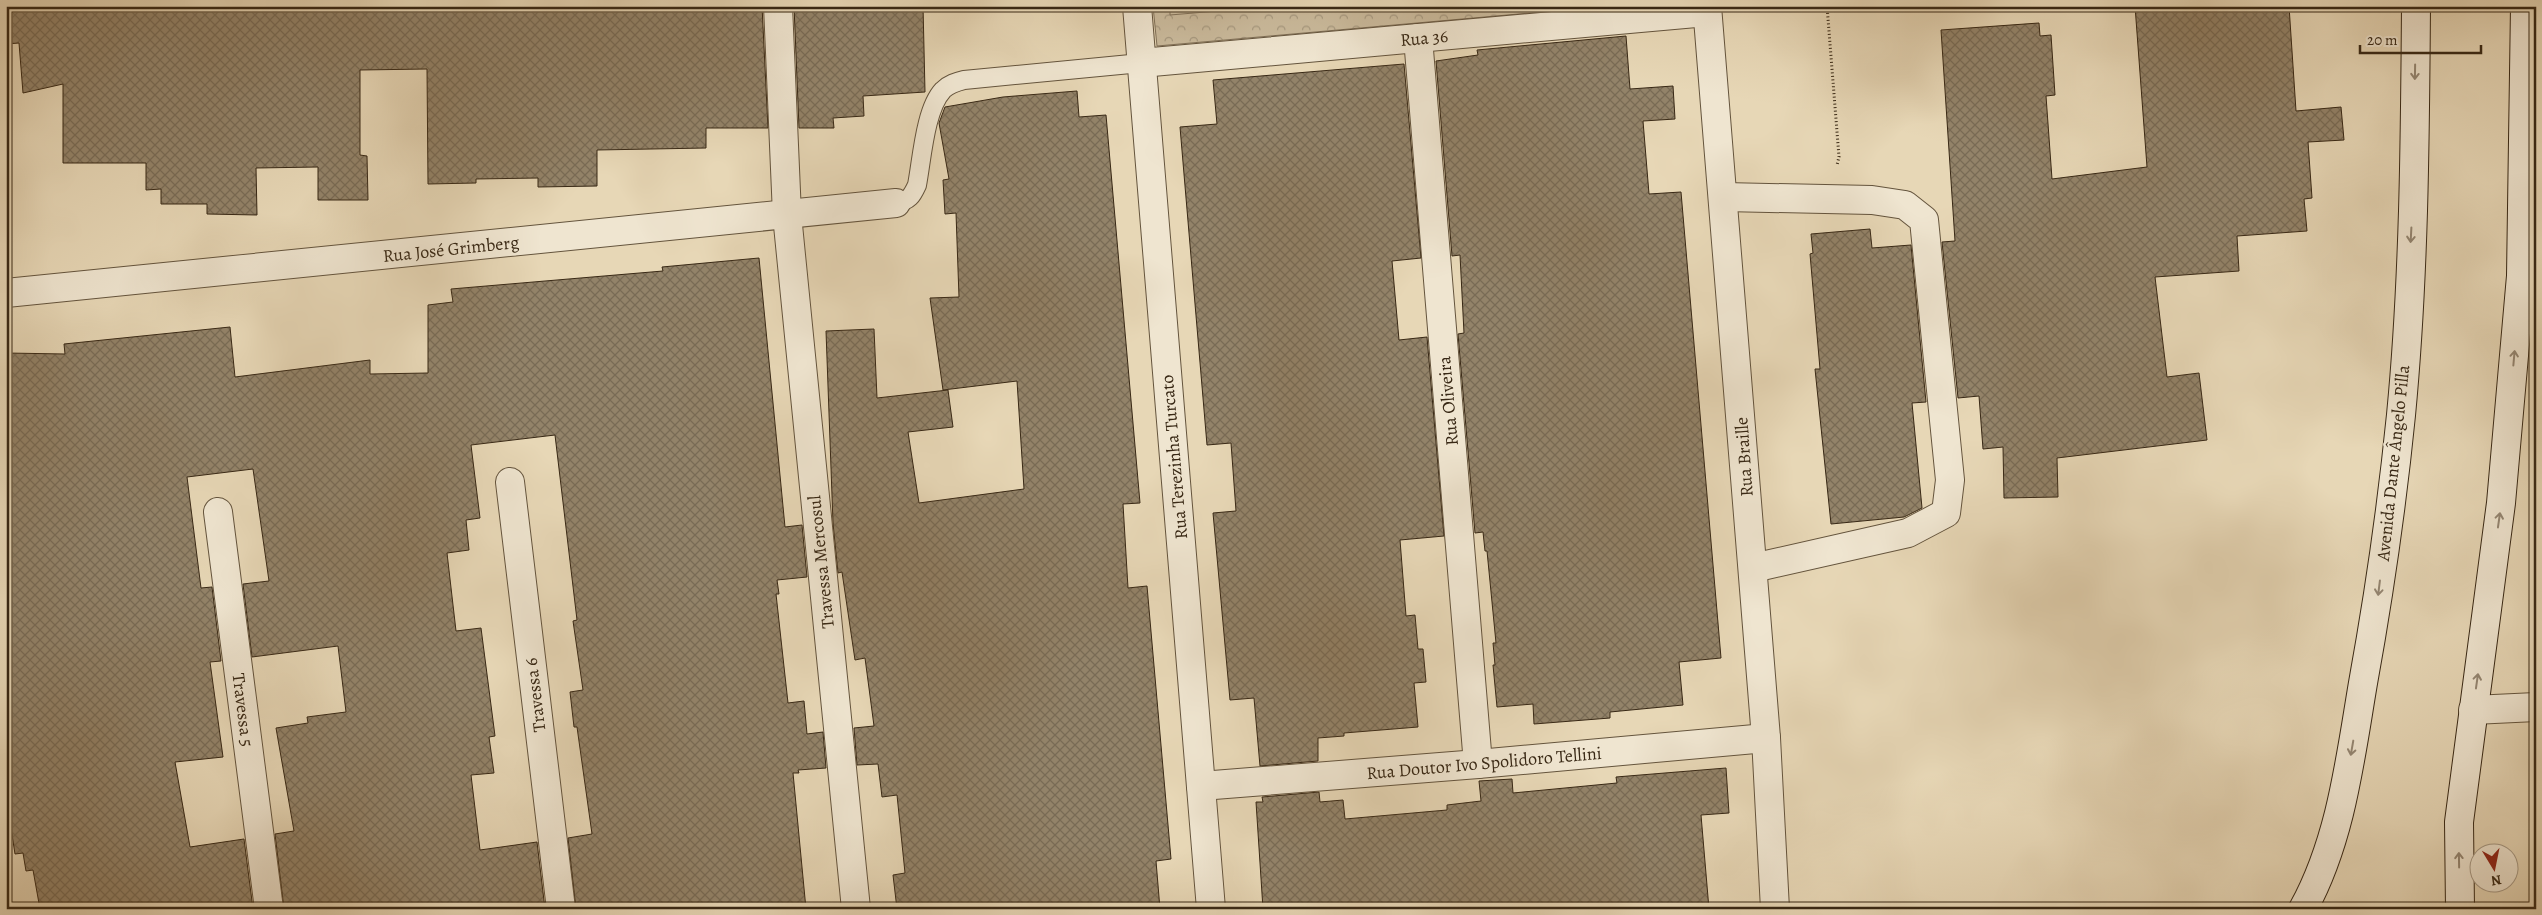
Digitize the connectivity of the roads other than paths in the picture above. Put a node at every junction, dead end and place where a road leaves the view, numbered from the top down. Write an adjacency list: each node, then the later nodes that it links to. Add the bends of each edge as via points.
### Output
1 (778, 6): 10 (street, Travessa Mercosul)
2 (1137, 6): 7 (street, Rua Terezinha Turcato)
3 (2416, 6): 25 (street, Avenida Dante Ângelo Pilla, one-way to 25, via 2414,189 2401,414 2375,617 2343,801 2329,846)
4 (2525, 6): 16 (street, one-way to 4, via 2501,503 2521,276)
5 (1707, 9): 6 (street, Rua 36); 8 (street, Rua Braille)
6 (1418, 38): 7 (street, Rua 36); 18 (street, Rua Oliveira)
7 (1141, 63): 9 (lane, via 964,80 951,84 942,91 932,111 912,196); 19 (street, Rua Terezinha Turcato)
8 (1724, 197): 14 (street, Rua Braille); 14 (street, via 1872,200 1905,205 1924,220 1950,480 1946,513 1908,533)
9 (896, 203): 10 (street, Rua José Grimberg)
10 (787, 215): 11 (street, Rua José Grimberg); 22 (street, Travessa Mercosul)
11 (6, 293)
12 (510, 482): 21 (street, Travessa 6)
13 (218, 512): 20 (street, Travessa 5)
14 (1753, 568): 17 (street, Rua Braille)
15 (2536, 707): 16 (street)
16 (2473, 710): 26 (street, one-way to 16, via 2458,822)
17 (1766, 738): 18 (street, Rua Doutor Ivo Spolidoro Tellini); 24 (street, Rua Braille)
18 (1478, 764): 19 (street, Rua Doutor Ivo Spolidoro Tellini)
19 (1202, 786): 23 (street, Rua Terezinha Turcato)
20 (269, 909)
21 (561, 909)
22 (856, 909)
23 (1211, 909)
24 (1775, 909)
25 (2303, 909)
26 (2460, 909)

